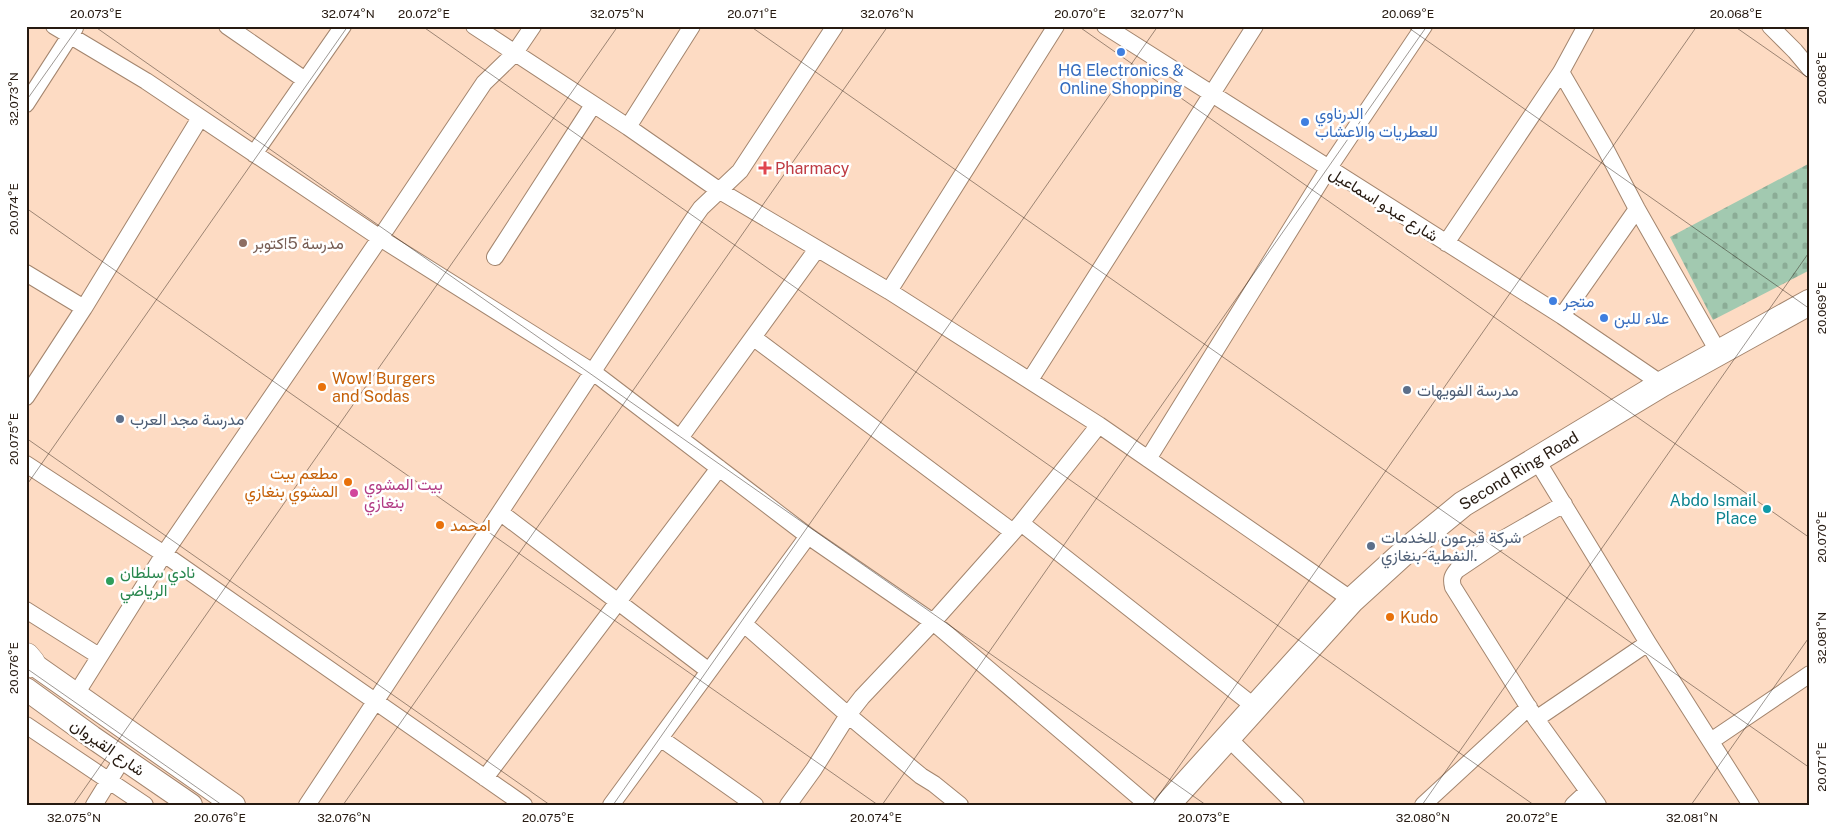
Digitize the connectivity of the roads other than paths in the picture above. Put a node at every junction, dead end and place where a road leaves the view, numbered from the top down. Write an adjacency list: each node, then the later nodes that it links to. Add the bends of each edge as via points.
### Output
1 (54, 26): 14 (street)
2 (227, 26): 18 (street)
3 (343, 26): 18 (street)
4 (474, 26): 15 (street)
5 (533, 26): 15 (street)
6 (692, 26): 23 (street)
7 (1056, 26): 33 (street)
8 (1105, 26): 19 (street, شارع عبدو اسماعيل)
9 (1255, 26): 19 (street)
10 (1424, 26): 25 (street)
11 (1586, 26): 17 (street)
12 (1770, 26): 16 (street)
13 (833, 27): 26 (street, via 740,171)
14 (73, 31): 20 (street); 22 (street)
15 (514, 54): 21 (street); 28 (street, via 484,83)
16 (1810, 69)
17 (1561, 72): 27 (street); 29 (street)
18 (305, 80): 24 (street)
19 (1212, 95): 25 (street, شارع عبدو اسماعيل); 40 (street)
20 (26, 104)
21 (593, 105): 23 (street); 31 (street)
22 (200, 118): 24 (street); 35 (street)
23 (628, 127): 26 (street)
24 (254, 154): 28 (street)
25 (1328, 169): 29 (street, شارع عبدو اسماعيل); 45 (street)
26 (720, 191): 30 (street); 39 (street, via 701,208)
27 (1636, 210): 36 (street); 38 (street)
28 (380, 238): 39 (street); 53 (street)
29 (1446, 244): 36 (street, شارع عبدو اسماعيل)
30 (817, 248): 33 (street); 37 (street)
31 (495, 257)
32 (26, 272): 35 (street)
33 (889, 291): 40 (street)
34 (1808, 306): 38 (main road, Second Ring Road)
35 (84, 308): 42 (street)
36 (1562, 316): 41 (street, شارع عبدو اسماعيل)
37 (754, 338): 44 (street); 51 (street)
38 (1719, 353): 41 (main road, Second Ring Road)
39 (593, 372): 44 (street); 50 (street)
40 (1030, 380): 43 (street)
41 (1662, 384): 46 (main road, Second Ring Road)
42 (26, 397)
43 (1098, 425): 45 (street); 51 (street)
44 (680, 438): 48 (street)
45 (1148, 459): 54 (street)
46 (1536, 459): 49 (street); 54 (main road, Second Ring Road, via 1464,504)
47 (26, 464): 53 (street)
48 (720, 468): 52 (street); 55 (street)
49 (1564, 504): 59 (street); 68 (street, via 1503,539 1452,575 1453,587)
50 (501, 513): 55 (street); 66 (street)
51 (1017, 527): 57 (street); 67 (street)
52 (808, 536): 57 (street); 58 (street)
53 (164, 554): 60 (street); 66 (street)
54 (1352, 600): 67 (main road, Second Ring Road)
55 (618, 603): 62 (street); 75 (street)
56 (26, 610): 60 (street)
57 (933, 622): 69 (street); 89 (street)
58 (744, 624): 62 (street); 69 (street)
59 (1648, 643): 68 (street); 73 (street)
60 (99, 656): 65 (street)
61 (28, 660): 65 (main road)
62 (709, 671): 71 (street)
63 (1810, 674): 73 (street)
64 (26, 689): 74 (main road, شارع القيروان)
65 (76, 694): 83 (main road)
66 (376, 703): 75 (street); 84 (street)
67 (1255, 707): 72 (main road, Second Ring Road)
68 (1533, 713): 77 (street); 92 (street)
69 (848, 715): 87 (street); 88 (street)
70 (26, 725): 76 (street)
71 (660, 738): 85 (street); 86 (street)
72 (1228, 738): 90 (main road, Second Ring Road); 91 (street)
73 (1710, 741): 79 (street)
74 (123, 758): 76 (street); 82 (main road, شارع القيروان)
75 (485, 778): 78 (street)
76 (109, 780): 80 (street); 81 (street)
77 (1588, 791): 93 (street); 94 (street)
78 (522, 804)
79 (1747, 804)
80 (94, 805)
81 (145, 805)
82 (191, 805)
83 (234, 805)
84 (307, 805)
85 (611, 805)
86 (755, 805)
87 (788, 805)
88 (960, 805)
89 (1148, 805)
90 (1167, 805)
91 (1296, 805)
92 (1422, 805)
93 (1573, 805)
94 (1598, 805)

